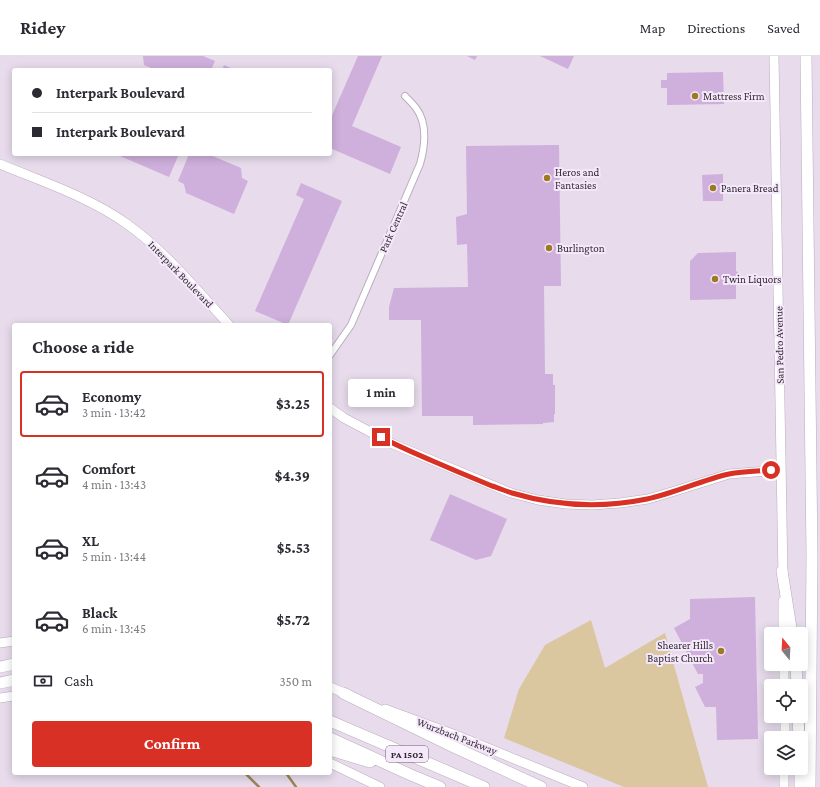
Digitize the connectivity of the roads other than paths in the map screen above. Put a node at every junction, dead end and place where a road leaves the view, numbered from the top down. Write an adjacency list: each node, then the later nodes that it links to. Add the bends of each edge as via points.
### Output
1 (774, 56): 8 (main road, San Pedro Avenue)
2 (806, 56): 36 (highway, via 812,556)
3 (405, 96): 6 (street, Park Central, via 417,108 423,123 425,141 420,164 351,325)
4 (0, 164): 5 (main road, Interpark Boulevard, via 73,194 127,224 173,264)
5 (227, 323)
6 (332, 352)
7 (332, 409): 8 (main road, via 393,444 511,493 566,504 592,505 648,499 729,474)
8 (781, 470): 9 (main road, San Pedro Avenue)
9 (782, 571): 10 (main road, San Pedro Avenue); 11 (highway)
10 (784, 627)
11 (791, 627)
12 (12, 641): 13 (main road)
13 (0, 643)
14 (12, 664): 15 (highway)
15 (0, 667)
16 (12, 680): 17 (highway)
17 (0, 683)
18 (332, 688): 19 (main road, Wurzbach Parkway)
19 (343, 693): 32 (highway); 33 (main road, Wurzbach Parkway)
20 (12, 696): 21 (main road)
21 (0, 698)
22 (332, 722): 31 (highway, PA 1502)
23 (332, 739): 26 (highway, PA 1502)
24 (332, 751): 26 (highway)
25 (332, 764): 29 (main road)
26 (411, 774): 30 (highway, PA 1502)
27 (784, 775): 34 (main road)
28 (800, 775): 35 (highway)
29 (380, 787)
30 (440, 787)
31 (484, 787)
32 (541, 787)
33 (583, 787)
34 (784, 787)
35 (800, 787)
36 (810, 787)

